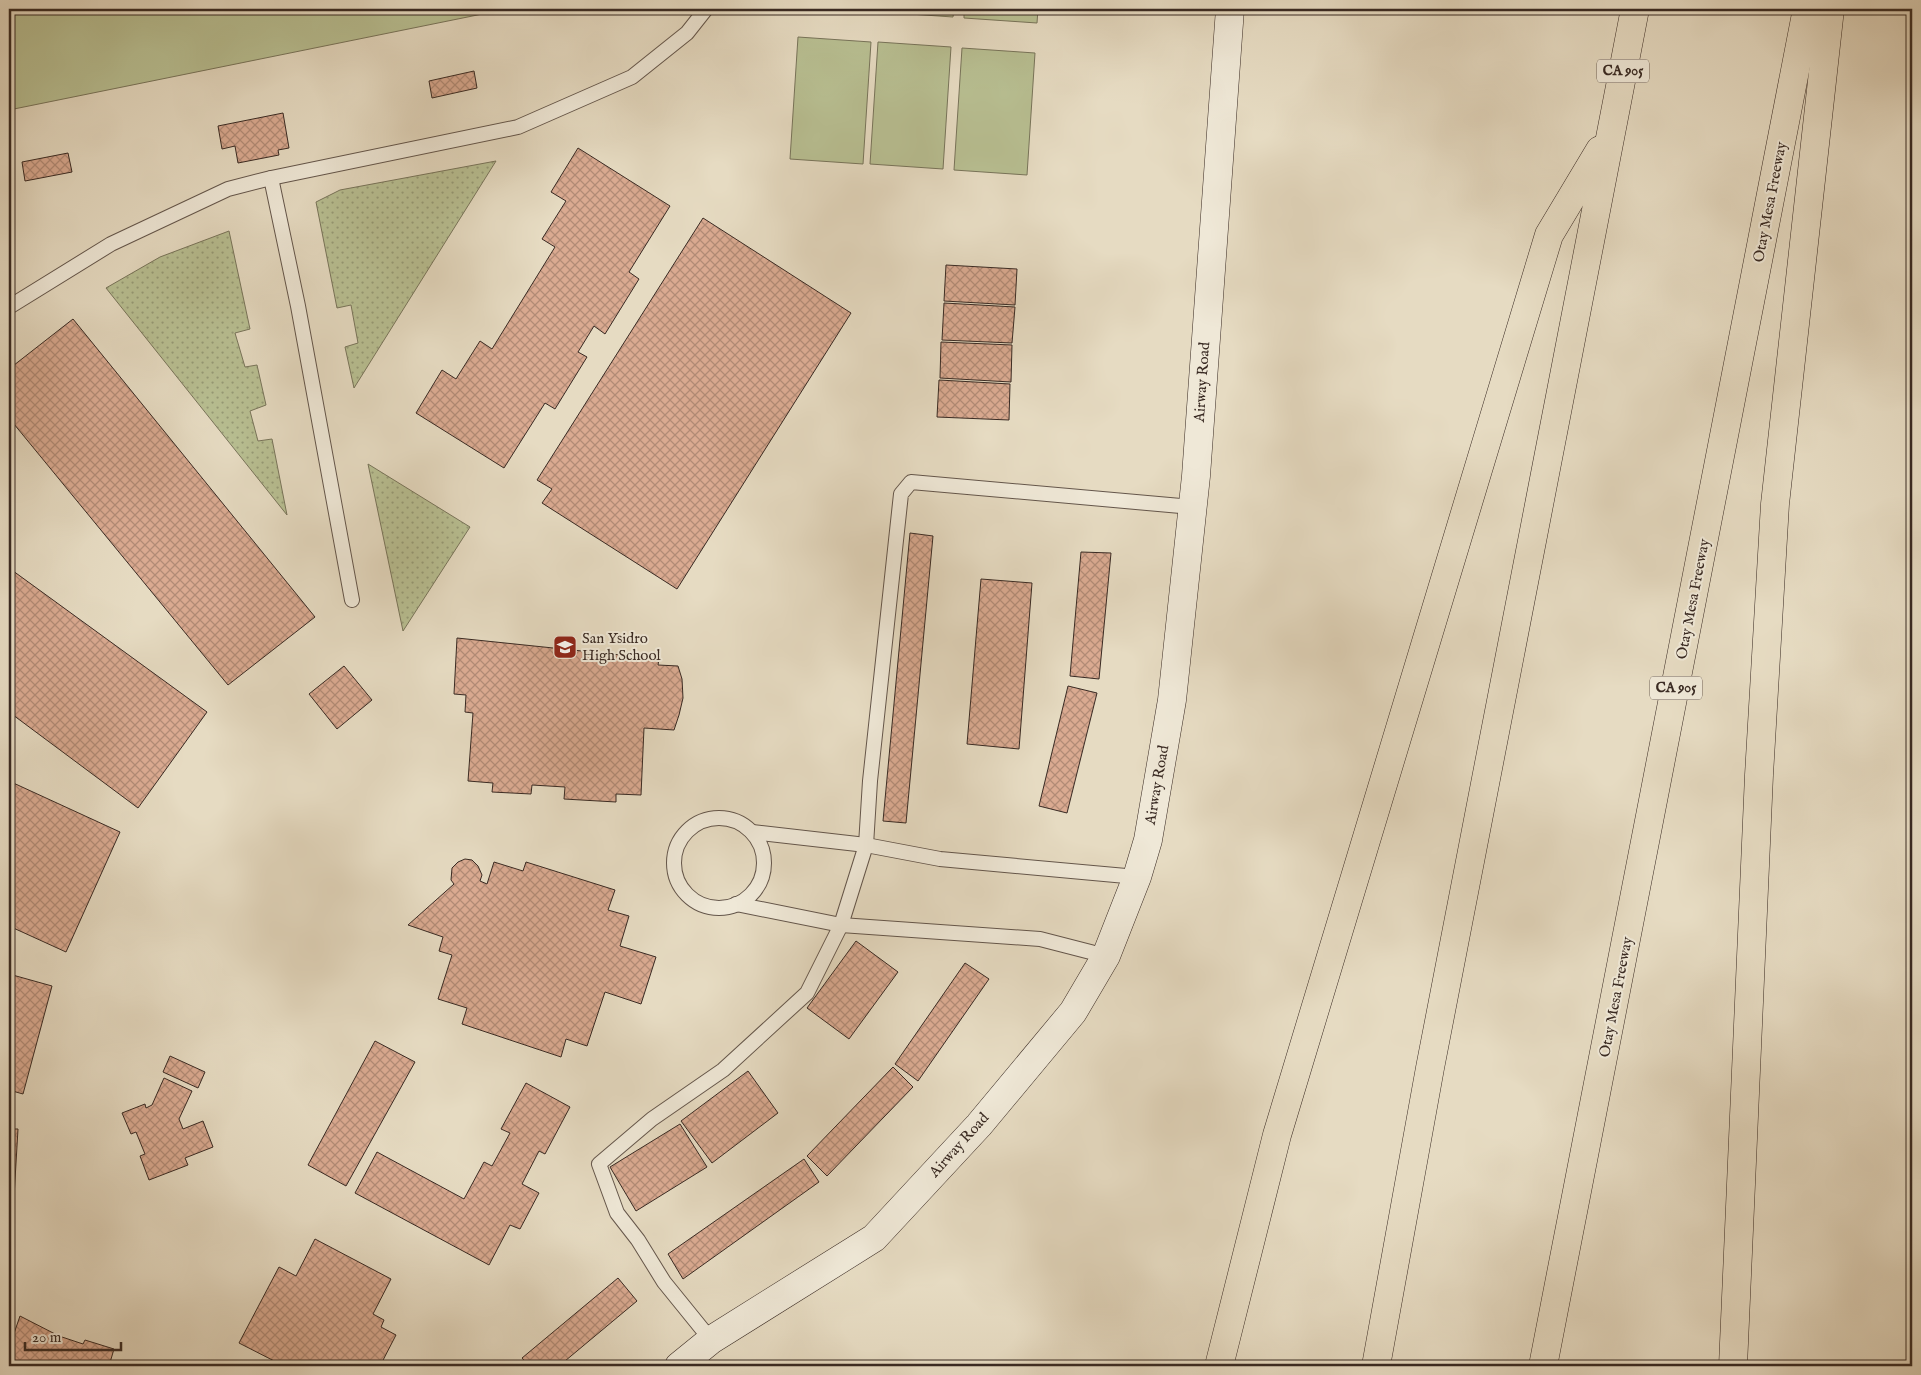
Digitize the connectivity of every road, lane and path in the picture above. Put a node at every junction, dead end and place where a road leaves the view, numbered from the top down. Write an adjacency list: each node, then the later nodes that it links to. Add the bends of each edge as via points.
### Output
1 (706, 9): 7 (lane, via 687,32 632,77 518,127)
2 (1230, 9): 9 (main road, Airway Road)
3 (1635, 9): 6 (highway, CA 905)
4 (1807, 9): 21 (highway, Otay Mesa Freeway / CA 905)
5 (1830, 9): 22 (highway, via 1775,504 1759,775)
6 (1610, 134): 19 (highway, via 1549,235 1277,1135); 20 (highway, CA 905, via 1430,1068)
7 (271, 178): 8 (lane, via 228,189 111,244); 10 (lane)
8 (9, 307)
9 (1192, 507): 12 (lane, via 911,482 901,494); 13 (main road, Airway Road, via 1172,700 1148,840)
10 (352, 600)
11 (752, 832): 12 (lane); 14 (lane, via 764,858 763,872 758,886); 14 (lane, via 732,820 710,819 684,833 677,846 676,876 694,900 722,908)
12 (866, 845): 13 (lane, via 940,859); 15 (lane)
13 (1137, 877): 16 (main road, Airway Road)
14 (736, 904): 15 (lane)
15 (841, 925): 16 (lane, via 1040,939); 17 (lane, via 807,994 723,1070 652,1119 599,1164 617,1213 664,1282)
16 (1106, 956): 17 (main road, Airway Road, via 1073,1012 979,1125 874,1238)
17 (711, 1340): 18 (main road, Airway Road)
18 (679, 1366)
19 (1219, 1366)
20 (1376, 1366)
21 (1543, 1366)
22 (1733, 1366)

